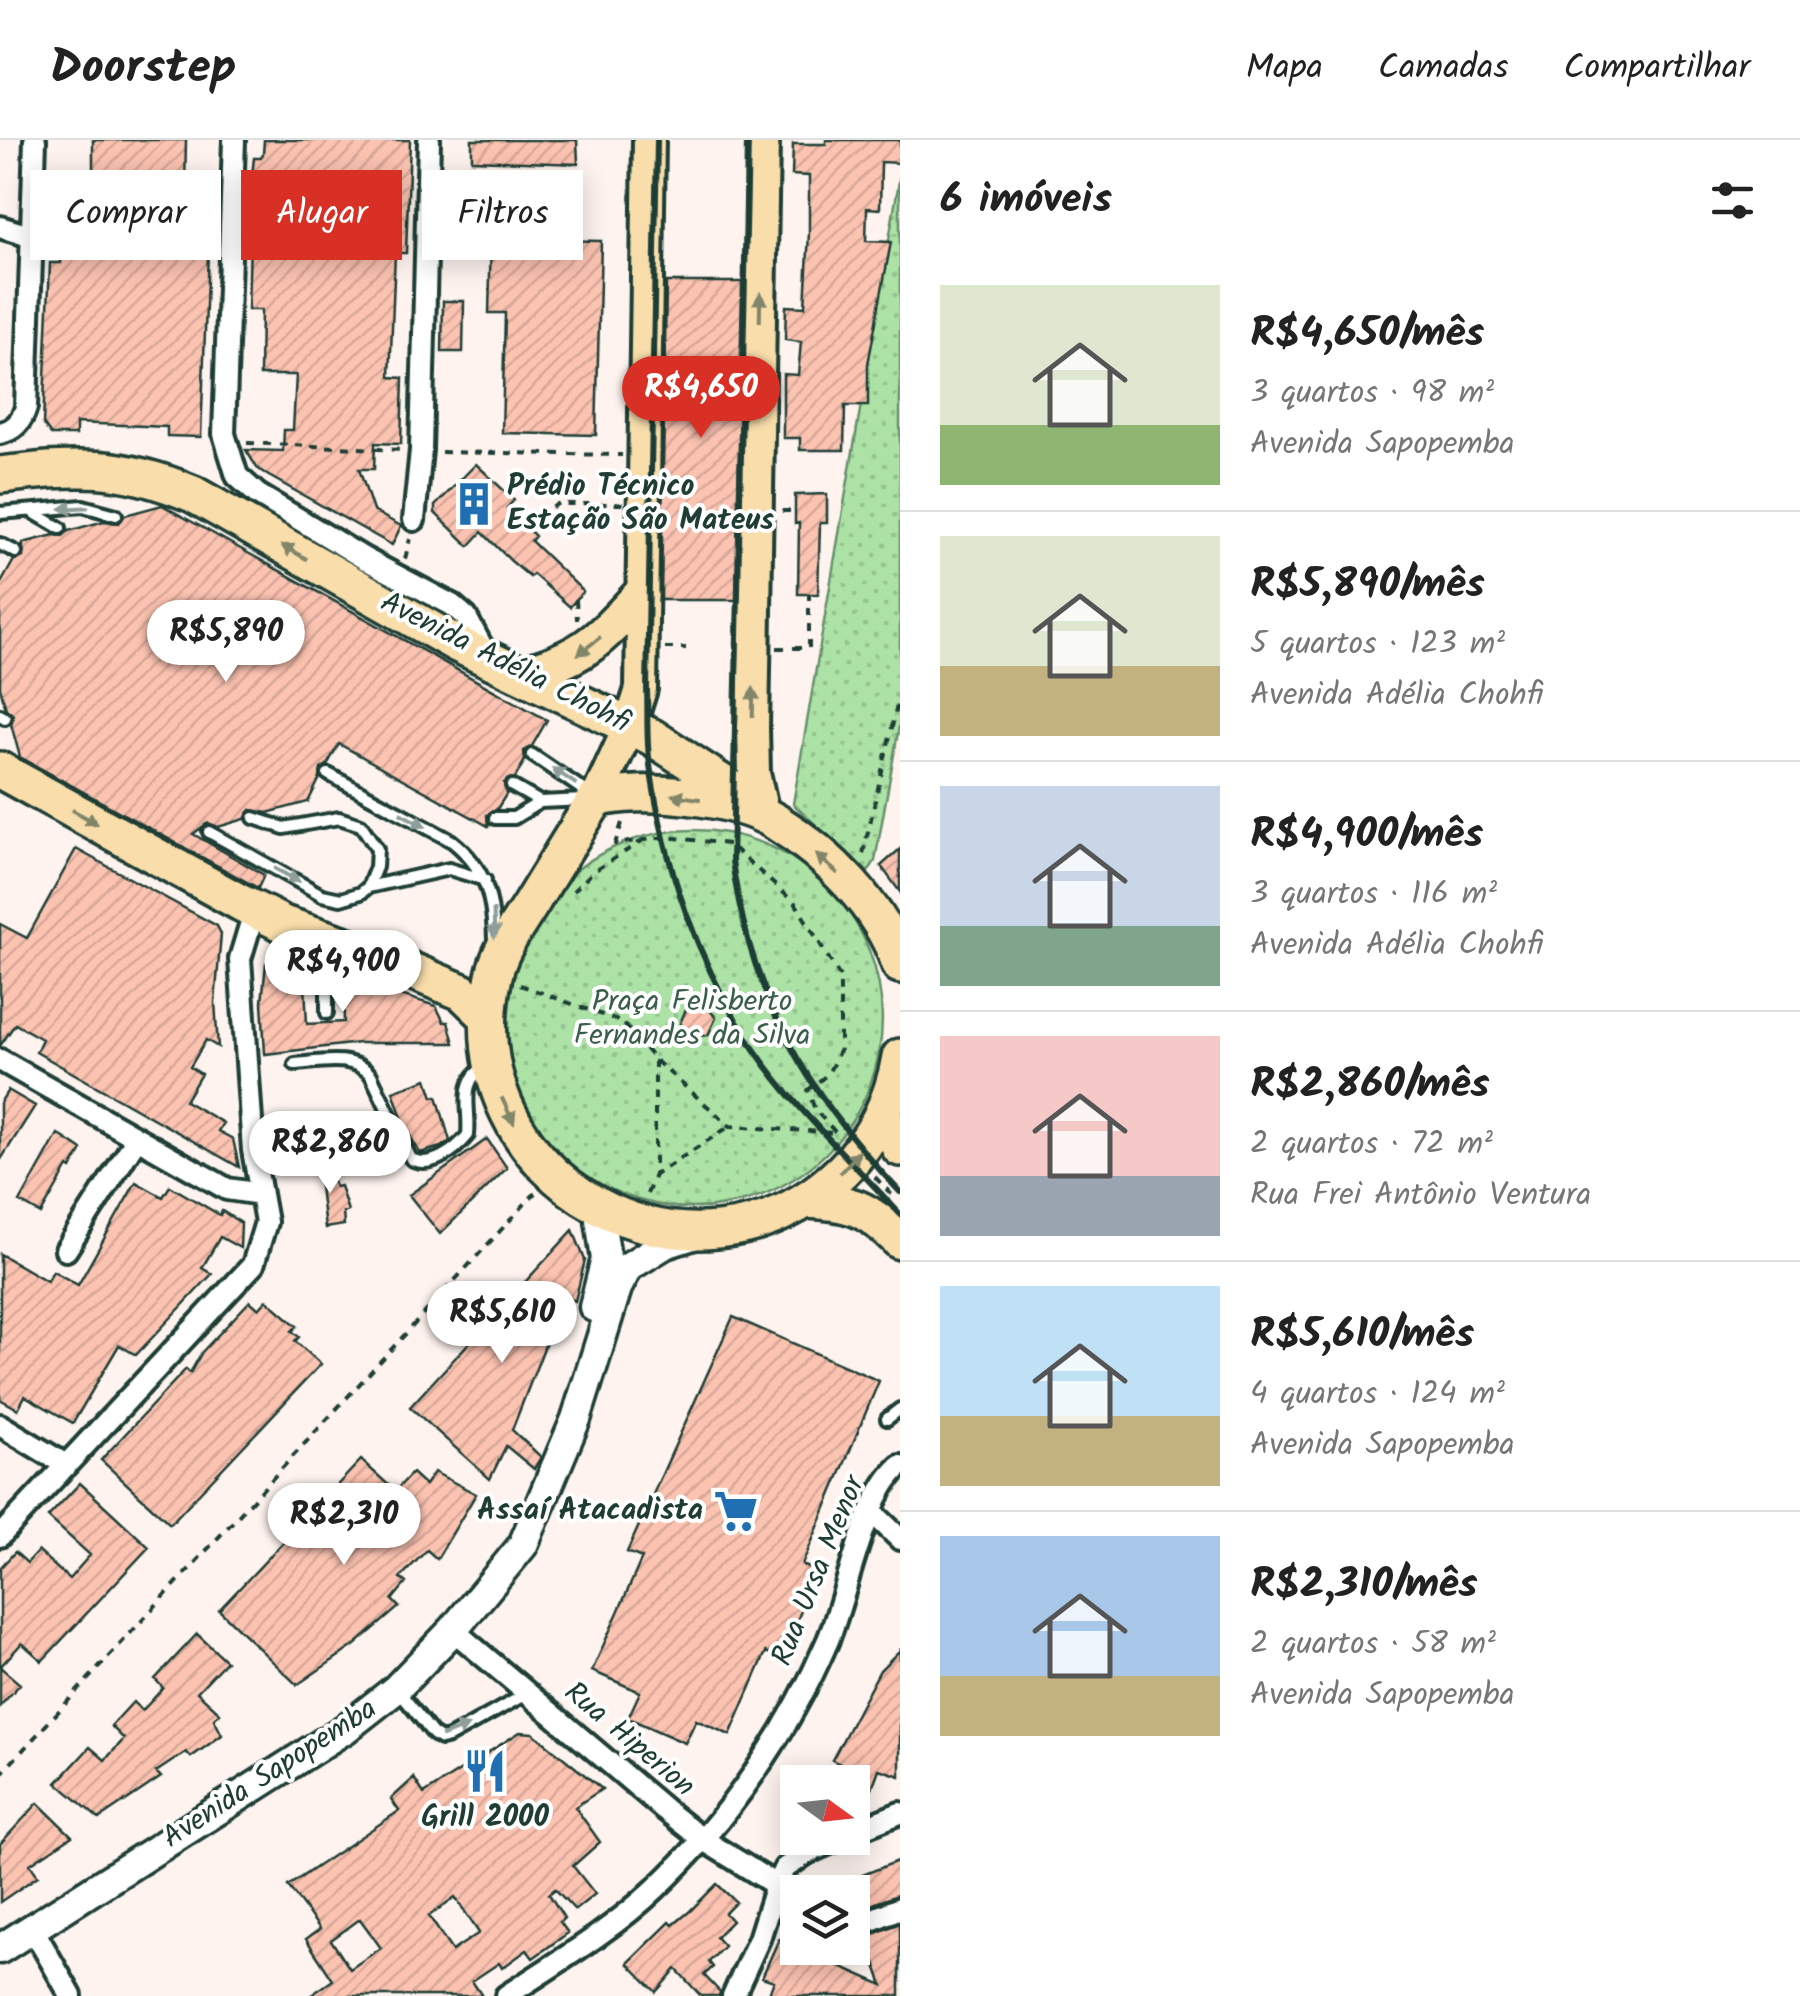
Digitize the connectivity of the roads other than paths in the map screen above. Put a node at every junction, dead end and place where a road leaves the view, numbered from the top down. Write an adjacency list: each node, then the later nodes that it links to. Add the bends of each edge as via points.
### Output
1 (36, 140): 6 (street)
2 (234, 140): 20 (street, via 227,442 236,476 365,560 452,605 466,616)
3 (428, 140): 15 (street, via 422,450)
4 (649, 140): 19 (main road)
5 (763, 140): 29 (main road, one-way to 5, via 754,773)
6 (35, 170)
7 (0, 226): 8 (street)
8 (30, 236)
9 (31, 260): 10 (street, via 26,407 14,429)
10 (0, 433)
11 (0, 475): 20 (highway, Avenida Adélia Chohfi, one-way to 11, via 159,480 69,468)
12 (30, 511): 13 (lane); 14 (lane, one-way to 12, via 83,506); 16 (lane)
13 (0, 513)
14 (116, 515)
15 (414, 520)
16 (60, 528)
17 (0, 544): 18 (lane)
18 (16, 552)
19 (640, 596): 21 (highway, one-way to 21, via 582,652); 22 (main road, via 641,690)
20 (489, 660): 21 (highway, Avenida Adélia Chohfi)
21 (523, 674): 22 (highway, Avenida Adélia Chohfi)
22 (629, 726): 27 (main road); 29 (highway, Avenida Adélia Chohfi)
23 (532, 755): 27 (lane, one-way to 23)
24 (0, 770): 36 (highway, one-way to 36)
25 (328, 774): 33 (lane, one-way to 33, via 452,841)
26 (512, 786): 28 (lane)
27 (596, 799): 28 (lane); 29 (highway, one-way to 27, via 675,794); 39 (highway, via 510,937)
28 (540, 802): 31 (lane, via 514,818)
29 (768, 815): 35 (highway, one-way to 29)
30 (254, 818): 34 (lane, via 284,828 339,818 361,825 377,849)
31 (495, 818)
32 (208, 832): 34 (lane, one-way to 34, via 322,895 352,898)
33 (485, 880): 34 (lane, via 449,870); 39 (lane, one-way to 39)
34 (368, 887)
35 (876, 908): 38 (highway)
36 (255, 909): 37 (highway); 49 (street, via 240,959)
37 (326, 938): 40 (lane); 41 (highway, via 462,992)
38 (900, 965)
39 (511, 975): 41 (highway)
40 (327, 1013)
41 (488, 1016): 44 (highway)
42 (900, 1057): 46 (highway)
43 (0, 1060): 47 (street)
44 (492, 1062): 45 (lane, via 466,1088 468,1135 430,1163 411,1159 362,1065); 51 (highway, one-way to 51, via 510,1118 528,1148 573,1193)
45 (295, 1064)
46 (883, 1114): 48 (highway); 50 (highway, one-way to 46, via 850,1162)
47 (137, 1138): 49 (street, via 227,1189); 54 (street)
48 (900, 1148)
49 (261, 1194): 58 (street, via 266,1222 253,1265)
50 (806, 1200): 52 (highway, via 738,1228); 53 (highway, via 855,1206)
51 (598, 1206): 52 (highway, via 635,1224); 63 (main road, Avenida Sapopemba, via 606,1259 601,1283 562,1412 508,1539)
52 (702, 1232): 63 (main road, Avenida Sapopemba, via 628,1266 576,1420 523,1545)
53 (900, 1241)
54 (66, 1250)
55 (900, 1409): 56 (lane)
56 (887, 1419)
57 (0, 1425): 58 (street)
58 (66, 1465): 61 (street)
59 (900, 1466): 60 (street, Rua Ursa Menor, via 877,1492)
60 (872, 1512): 62 (street); 69 (street, Rua Ursa Menor, via 828,1639 774,1745)
61 (0, 1536)
62 (900, 1539)
63 (508, 1560): 64 (main road, Avenida Sapopemba)
64 (453, 1630): 65 (main road, Avenida Sapopemba); 66 (street, Rua Hiperion)
65 (396, 1689): 66 (lane, one-way to 66, via 441,1738); 74 (main road, Avenida Sapopemba, via 345,1729)
66 (528, 1693): 69 (street, Rua Hiperion)
67 (900, 1814): 68 (street)
68 (870, 1825)
69 (702, 1840): 71 (street, Rua Hiperion); 77 (street, Rua Ursa Menor, via 654,1891)
70 (809, 1855): 71 (street, via 785,1868)
71 (776, 1884): 78 (street)
72 (900, 1908): 73 (street)
73 (870, 1920)
74 (33, 1929): 75 (main road, Avenida Sapopemba); 76 (street)
75 (0, 1949)
76 (71, 1996)
77 (506, 1996)
78 (733, 1996)

